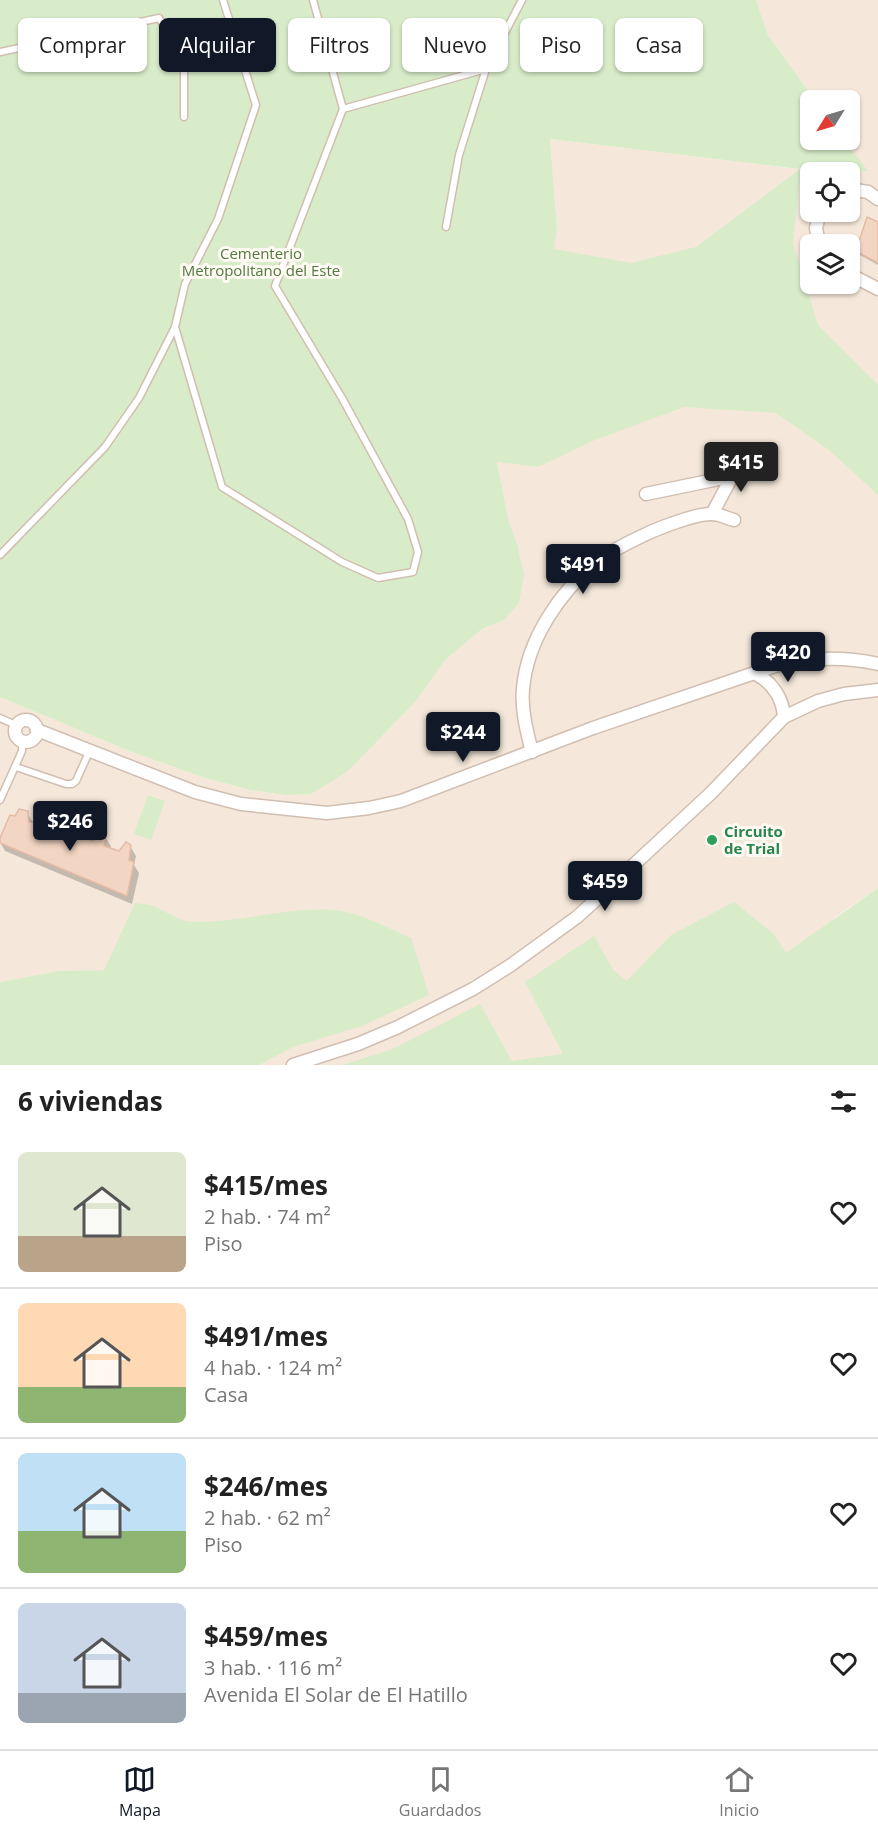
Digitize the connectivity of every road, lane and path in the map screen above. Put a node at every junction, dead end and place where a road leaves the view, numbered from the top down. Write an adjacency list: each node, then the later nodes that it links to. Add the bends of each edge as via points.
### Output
1 (223, 0): 15 (lane, via 256,105 218,219 185,284)
2 (313, 0): 8 (lane)
3 (522, 0): 4 (lane)
4 (508, 27)
5 (0, 52): 9 (lane, via 159,18 184,57)
6 (475, 72): 8 (lane)
7 (485, 72): 12 (lane, via 459,155)
8 (343, 109): 15 (lane, via 275,286 408,519 418,552 413,572 378,578 342,562 222,487)
9 (184, 117)
10 (860, 191): 11 (street)
11 (878, 199)
12 (446, 227)
13 (860, 280): 14 (street)
14 (878, 289)
15 (175, 327): 21 (lane, via 139,398 105,447)
16 (742, 458): 17 (street)
17 (733, 476): 18 (street); 19 (street)
18 (646, 494)
19 (712, 513): 20 (street); 31 (street, via 672,523 629,542 599,560 569,588 530,654 523,689)
20 (734, 520)
21 (0, 555)
22 (878, 664): 23 (street, via 821,658 799,660)
23 (756, 674): 25 (street, via 773,687); 31 (street)
24 (878, 690): 25 (street, via 818,701)
25 (784, 717): 34 (street, via 711,793 599,897 529,953 415,1020)
26 (0, 718): 27 (lane)
27 (16, 725): 28 (street, via 28,720); 29 (street, via 14,733)
28 (37, 730): 29 (street, via 33,740); 30 (street)
29 (22, 741): 32 (lane)
30 (90, 750): 31 (street, via 195,792 241,804 327,813 401,801); 32 (lane, via 72,784)
31 (532, 752)
32 (16, 766): 33 (lane)
33 (0, 800)
34 (293, 1065)

